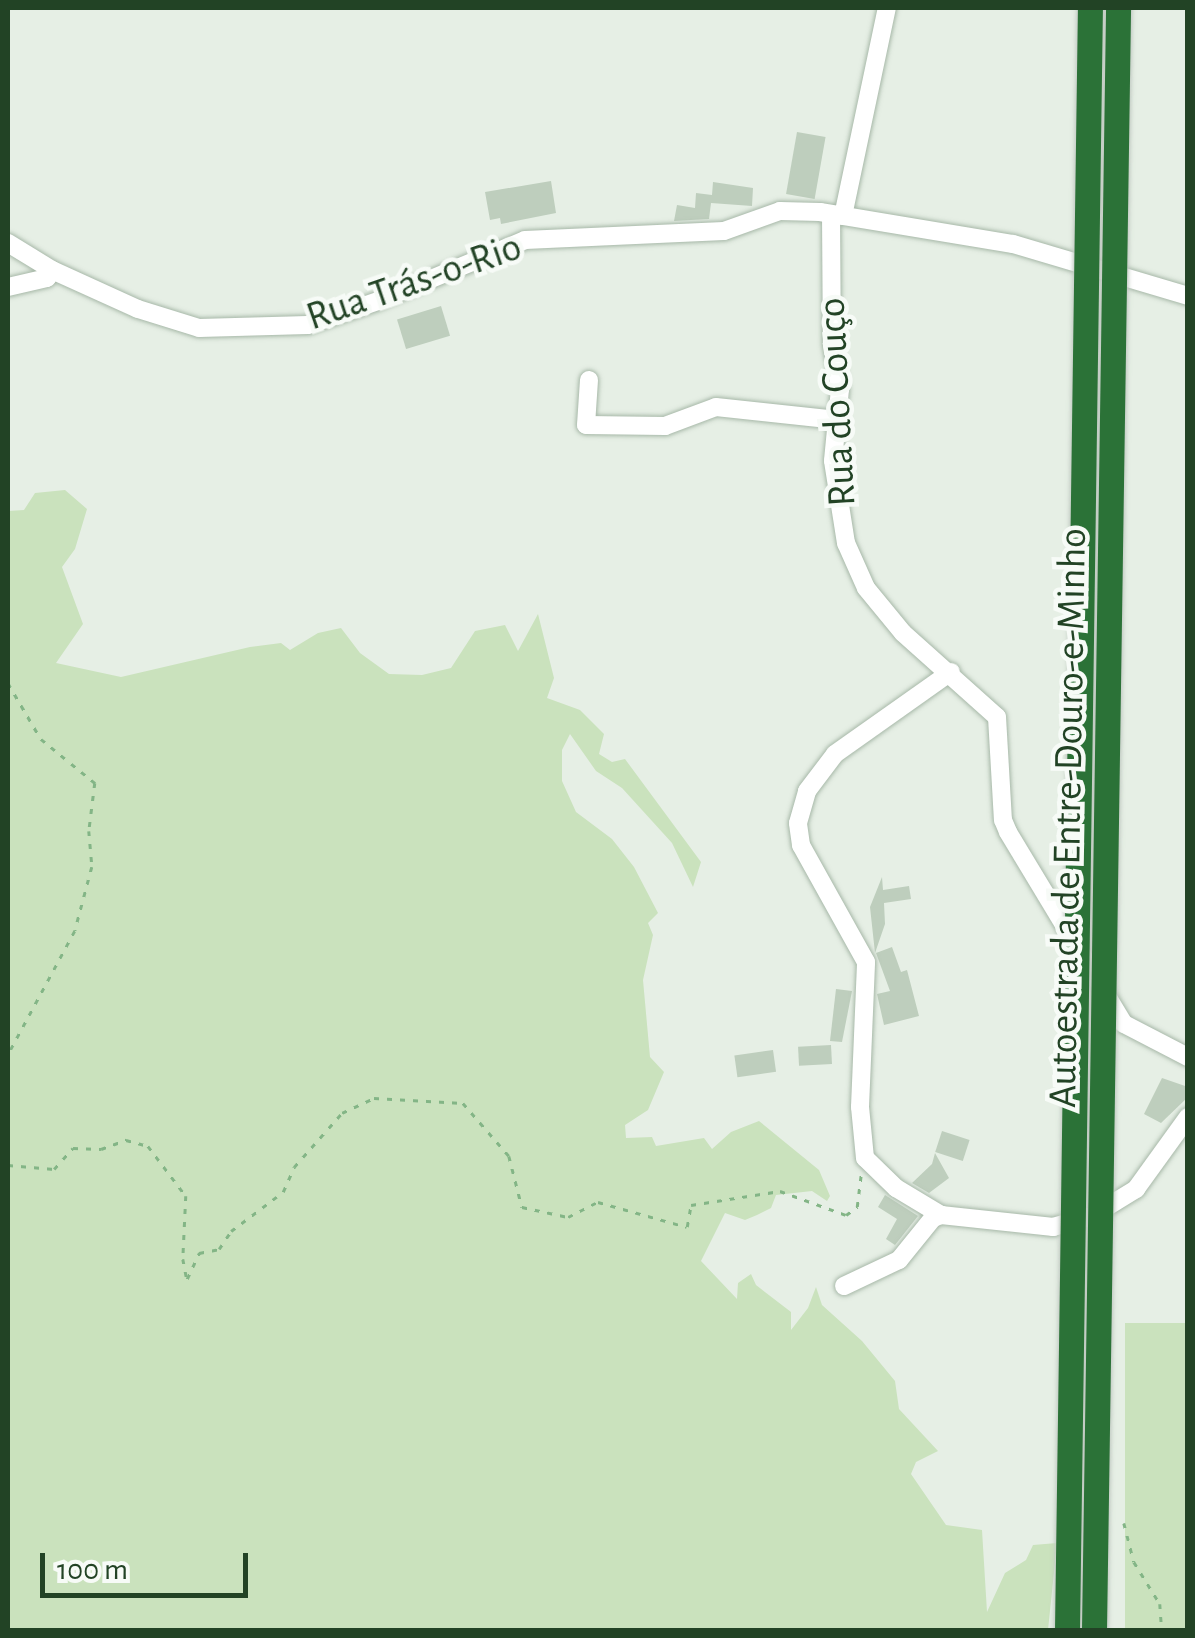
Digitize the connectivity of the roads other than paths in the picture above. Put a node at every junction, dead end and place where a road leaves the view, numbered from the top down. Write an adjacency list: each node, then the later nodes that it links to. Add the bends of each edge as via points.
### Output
1 (887, 8): 4 (street, Rua do Couço)
2 (1090, 8): 16 (highway, Autoestrada de Entre-Douro-e-Minho, bridge)
3 (1118, 8): 17 (highway, Autoestrada de Entre-Douro-e-Minho, bridge)
4 (837, 215): 6 (street, Rua Trás-o-Rio, via 780,211 724,231 525,240 308,325 199,328); 8 (street, Rua Trás-o-Rio, via 1012,244); 10 (street, Rua do Couço)
5 (8, 243): 6 (street, Rua Trás-o-Rio)
6 (52, 270): 7 (street, via 47,278)
7 (8, 287)
8 (1188, 296)
9 (589, 380): 10 (street, via 586,425 665,426 716,406)
10 (837, 420): 11 (street, Rua do Couço, via 832,461 846,543 866,588)
11 (950, 672): 12 (street, Rua do Couço, via 997,716 1003,820 1031,876 1124,1024); 14 (street, via 836,754 807,791 798,823 802,845 866,962 860,1106 865,1158 887,1182)
12 (1188, 1057)
13 (1188, 1117): 14 (street, via 1136,1188 1079,1222 1028,1226)
14 (941, 1215): 15 (street, via 899,1260)
15 (844, 1286)
16 (1067, 1630)
17 (1094, 1630)

